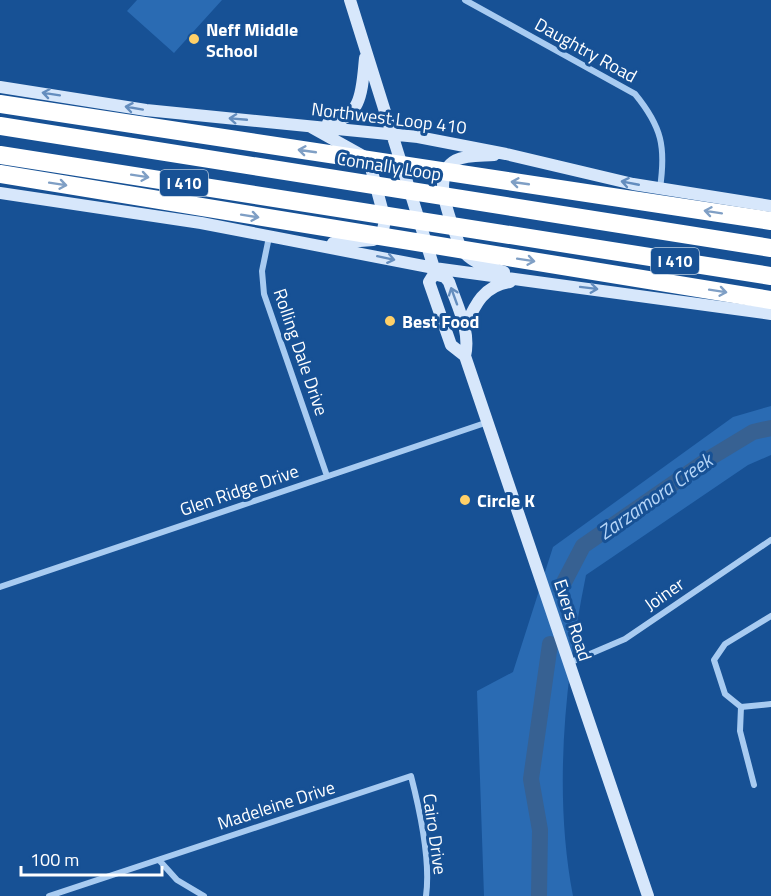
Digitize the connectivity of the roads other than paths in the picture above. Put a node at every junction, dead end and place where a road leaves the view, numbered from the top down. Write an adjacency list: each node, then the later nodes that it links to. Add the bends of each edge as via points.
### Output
1 (350, 0): 3 (main road, Evers Road)
2 (465, 0): 13 (street, Daughtry Road, via 635,94 660,132 664,156)
3 (366, 53): 7 (main road, via 360,96 352,113 337,122); 8 (main road, Evers Road)
4 (0, 87): 7 (main road, Northwest Loop 410, one-way to 4, via 146,110)
5 (0, 102): 11 (highway, via 178,143); 16 (highway, one-way to 5)
6 (0, 126): 11 (highway, Connally Loop / I 410)
7 (309, 126): 8 (main road, Northwest Loop 410); 18 (main road, via 363,156 371,168 385,220 382,235 374,240)
8 (392, 133): 9 (main road, Northwest Loop 410); 21 (main road, Evers Road)
9 (506, 154): 13 (main road, Northwest Loop 410, one-way to 9); 23 (main road, via 458,159 447,166 441,183 465,255 475,263)
10 (0, 155): 20 (highway, I 410, one-way to 20)
11 (214, 160): 19 (highway, Connally Loop / I 410)
12 (0, 174): 25 (highway, one-way to 25)
13 (660, 189): 15 (main road, Northwest Loop 410)
14 (0, 193): 17 (main road)
15 (771, 206)
16 (771, 221)
17 (269, 237): 18 (main road); 30 (street, Rolling Dale Drive, via 262,271 264,294)
18 (308, 244): 21 (main road, one-way to 21)
19 (771, 248)
20 (729, 269): 22 (highway, I 410); 24 (highway)
21 (434, 271): 23 (main road); 27 (main road, Evers Road, one-way to 21, via 447,279); 28 (main road, Evers Road, via 429,282 451,345)
22 (771, 276)
23 (531, 282): 26 (main road, one-way to 26); 27 (main road, via 493,286 476,303)
24 (771, 287)
25 (771, 300)
26 (771, 314)
27 (465, 327): 28 (main road, Evers Road)
28 (465, 356): 29 (main road, Evers Road)
29 (489, 421): 30 (street, Glen Ridge Drive); 34 (main road, Evers Road)
30 (327, 476): 32 (street, Glen Ridge Drive)
31 (771, 540): 34 (street, Joiner, via 625,639)
32 (0, 588)
33 (771, 616): 36 (street, via 725,644 714,660 725,694)
34 (569, 663): 43 (main road, Evers Road)
35 (771, 704): 36 (street)
36 (741, 707): 38 (street, via 740,731)
37 (411, 776): 39 (street, Madeleine Drive); 42 (street, Cairo Drive, via 419,809)
38 (754, 785)
39 (159, 860): 40 (street, Madeleine Drive); 41 (street, via 177,880)
40 (48, 896)
41 (204, 896)
42 (426, 896)
43 (648, 896)

